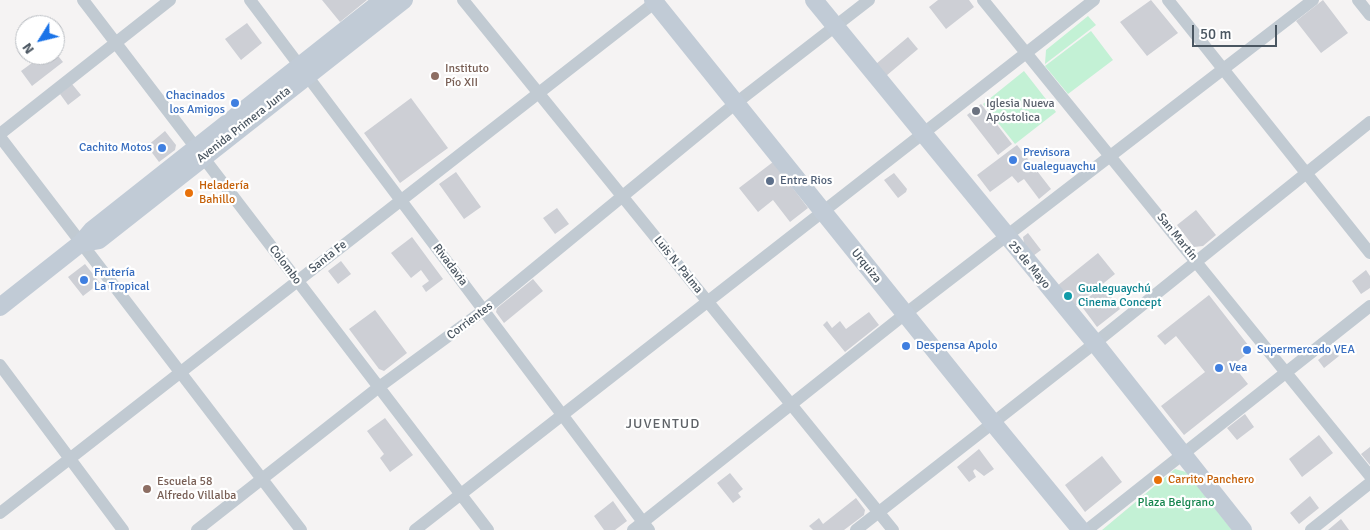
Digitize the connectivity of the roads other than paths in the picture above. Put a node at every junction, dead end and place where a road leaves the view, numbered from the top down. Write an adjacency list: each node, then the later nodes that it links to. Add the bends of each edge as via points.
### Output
1 (82, 0): 17 (street, Colombo)
2 (170, 0): 17 (street)
3 (250, 0): 20 (street, Rivadavia)
4 (383, 0): 20 (street, Avenida Primera Junta)
5 (404, 0): 20 (street, Avenida Primera Junta)
6 (463, 0): 21 (street, Luis N. Palma)
7 (814, 0): 16 (street, 25 de Mayo)
8 (869, 0): 16 (street, Corrientes)
9 (983, 0): 18 (street, San Martín)
10 (1094, 0): 18 (street)
11 (1168, 0): 19 (street)
12 (1313, 0): 19 (street)
13 (1358, 0): 15 (street)
14 (655, 1): 21 (street, Santa Fe); 22 (street, Urquiza)
15 (1370, 15)
16 (836, 27): 22 (street, Corrientes); 24 (street, 25 de Mayo)
17 (116, 43): 25 (street); 26 (street, Colombo)
18 (1026, 53): 24 (street); 27 (street, San Martín)
19 (1224, 69): 27 (street); 28 (street)
20 (304, 70): 26 (street, Avenida Primera Junta); 30 (street, Rivadavia)
21 (539, 93): 29 (street, Luis N. Palma); 30 (street, Santa Fe)
22 (736, 103): 29 (street, Corrientes); 31 (street, Urquiza)
23 (1370, 122): 28 (street)
24 (922, 134): 31 (street); 32 (street, 25 de Mayo)
25 (0, 136): 33 (street)
26 (200, 152): 33 (street, Avenida Primera Junta, via 99,240); 36 (street, Colombo)
27 (1111, 156): 32 (street); 35 (street, San Martín)
28 (1306, 173): 34 (street); 35 (street)
29 (623, 198): 37 (street, Luis N. Palma); 40 (street, Corrientes)
30 (401, 200): 36 (street, Santa Fe); 40 (street, Rivadavia)
31 (823, 211): 37 (street); 41 (street, Urquiza)
32 (1006, 238): 41 (street); 42 (street, 25 de Mayo)
33 (81, 243): 39 (street, Avenida Primera Junta); 44 (street)
34 (1370, 253)
35 (1196, 260): 42 (street); 45 (street, San Martín)
36 (298, 281): 44 (street, Santa Fe); 46 (street, Colombo)
37 (708, 302): 47 (street, Luis N. Palma); 48 (street)
38 (1370, 306): 45 (street)
39 (0, 307)
40 (484, 310): 46 (street, Corrientes); 48 (street, Rivadavia)
41 (905, 314): 47 (street); 49 (street, Urquiza)
42 (1095, 343): 49 (street); 50 (street, 25 de Mayo)
43 (0, 365): 51 (street)
44 (180, 372): 51 (street, Santa Fe); 53 (street)
45 (1285, 372): 50 (street); 52 (street, San Martín)
46 (379, 387): 53 (street, Corrientes); 55 (street, Colombo)
47 (792, 405): 56 (street, Luis N. Palma); 58 (street)
48 (562, 415): 55 (street); 58 (street, Rivadavia)
49 (992, 423): 56 (street); 66 (street, Urquiza)
50 (1182, 454): 67 (street); 68 (street, 25 de Mayo)
51 (71, 459): 57 (street, Santa Fe); 59 (street)
52 (1370, 476)
53 (262, 479): 60 (street, Corrientes); 61 (street)
54 (1370, 483): 69 (street)
55 (461, 494): 62 (street); 63 (street, Colombo)
56 (878, 512): 64 (street); 65 (street, Luis N. Palma)
57 (0, 513)
58 (642, 527)
59 (123, 530)
60 (197, 530)
61 (301, 530)
62 (415, 530)
63 (488, 530)
64 (856, 530)
65 (893, 530)
66 (1081, 530)
67 (1087, 530)
68 (1244, 530)
69 (1311, 530)

